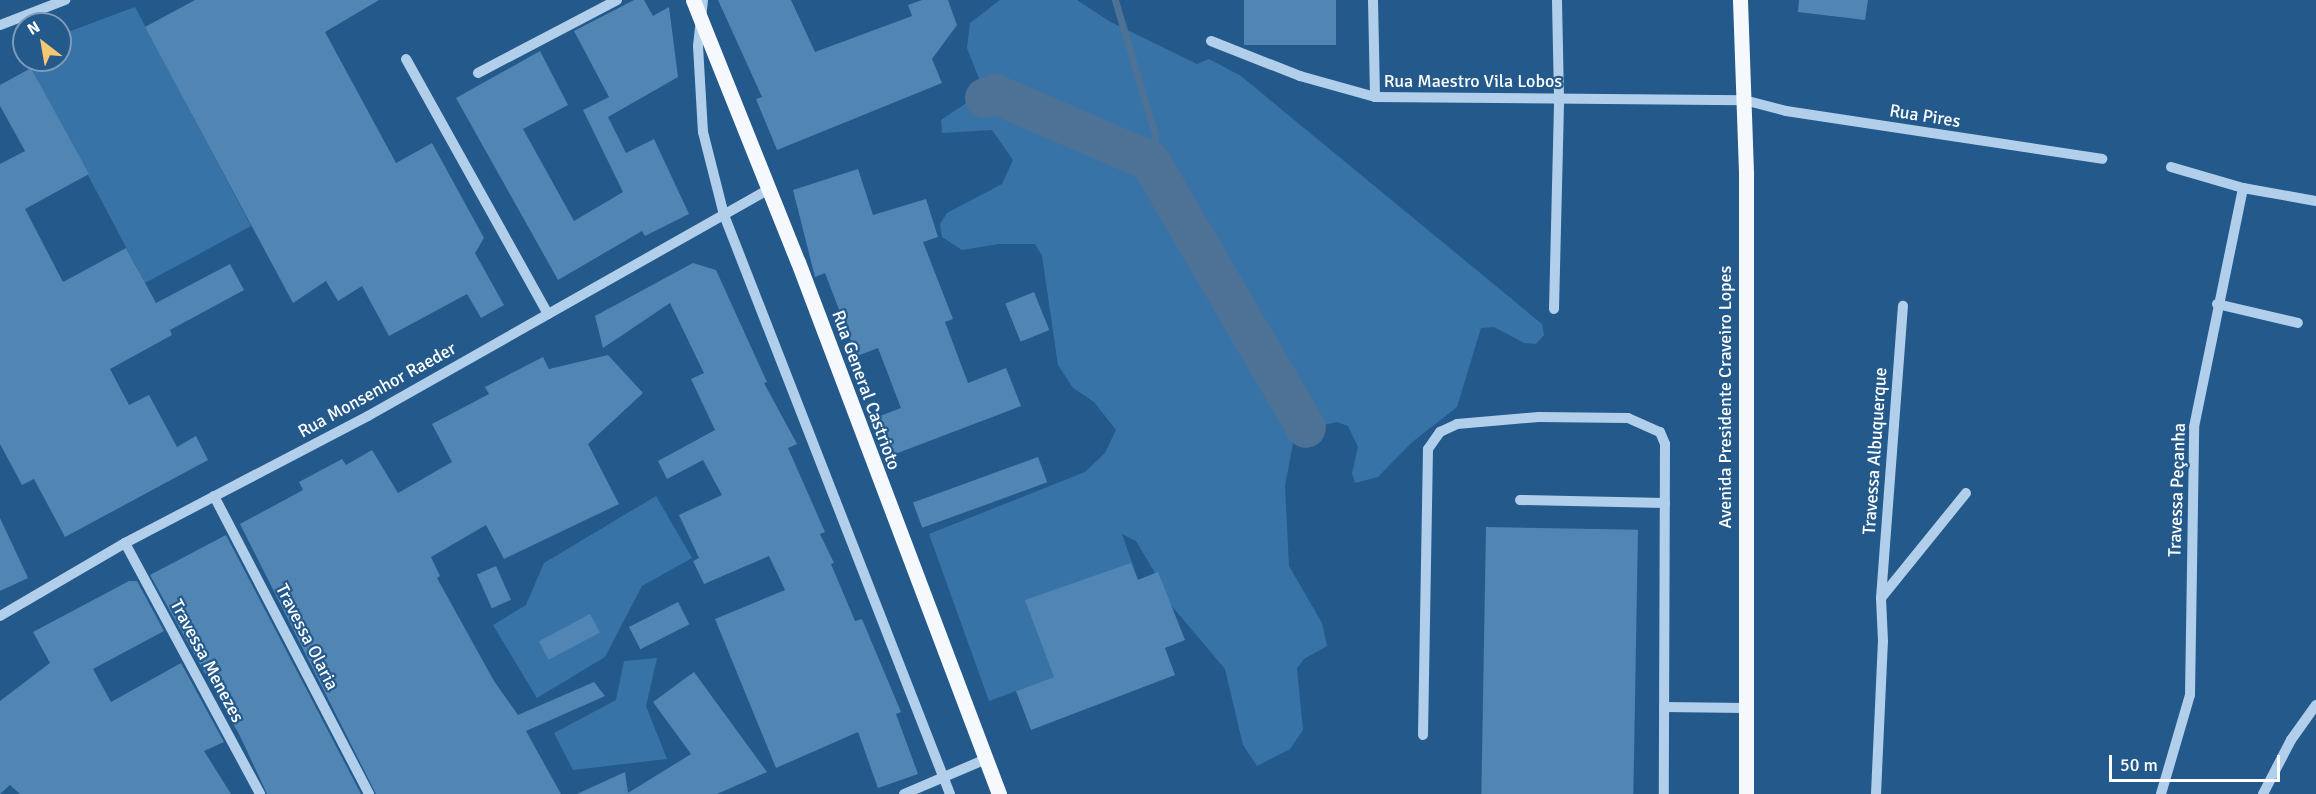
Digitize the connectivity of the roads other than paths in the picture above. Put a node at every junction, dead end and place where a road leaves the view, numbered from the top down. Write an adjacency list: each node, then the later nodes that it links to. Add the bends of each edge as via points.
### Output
1 (65, 0): 9 (street)
2 (617, 0): 12 (street)
3 (693, 0): 8 (main road, Rua General Castrioto)
4 (703, 0): 8 (street)
5 (1372, 0): 13 (street)
6 (1557, 0): 14 (street)
7 (1740, 0): 15 (main road, Avenida Presidente Craveiro Lopes)
8 (701, 21): 19 (main road, Rua General Castrioto); 21 (street, via 698,46 703,132)
9 (0, 25)
10 (1211, 41): 13 (street, Rua Maestro Vila Lobos, via 1300,76)
11 (406, 59): 25 (street)
12 (478, 73)
13 (1375, 97): 14 (street, Rua Maestro Vila Lobos)
14 (1559, 97): 15 (street, Rua Maestro Vila Lobos); 24 (street)
15 (1744, 100): 16 (street, Rua Pires, via 1786,111); 36 (main road, Avenida Presidente Craveiro Lopes)
16 (2102, 159)
17 (2171, 168): 18 (street)
18 (2243, 188): 20 (street); 22 (street, Travessa Peçanha)
19 (768, 190): 21 (street, Rua Monsenhor Raeder); 38 (main road, Rua General Castrioto)
20 (2316, 201)
21 (724, 215): 25 (street, Rua Monsenhor Raeder); 39 (street)
22 (2217, 304): 26 (street); 48 (street, Travessa Peçanha, via 2193,428 2190,695)
23 (1903, 306): 32 (street, Travessa Albuquerque)
24 (1554, 309)
25 (548, 314): 28 (street, Rua Monsenhor Raeder, via 368,416)
26 (2298, 323)
27 (1966, 493): 32 (street)
28 (214, 496): 31 (street, Rua Monsenhor Raeder); 41 (street, Travessa Olaria)
29 (1520, 500): 30 (street)
30 (1665, 503): 35 (street); 37 (street, via 1665,444 1660,432 1647,423 1628,418 1539,417 1457,424 1440,432 1428,448)
31 (125, 543): 33 (street, Rua Monsenhor Raeder); 40 (street, Travessa Menezes)
32 (1881, 598): 47 (street, Travessa Albuquerque, via 1883,641)
33 (0, 616)
34 (2316, 705): 49 (street, via 2291,740)
35 (1665, 707): 36 (street); 45 (street)
36 (1746, 708): 46 (main road, Avenida Presidente Craveiro Lopes)
37 (1423, 735)
38 (986, 759): 39 (street); 44 (main road, Rua General Castrioto)
39 (943, 776): 42 (street); 43 (street)
40 (261, 794)
41 (369, 794)
42 (904, 794)
43 (950, 794)
44 (999, 794)
45 (1664, 794)
46 (1746, 794)
47 (1876, 794)
48 (2161, 794)
49 (2263, 794)

